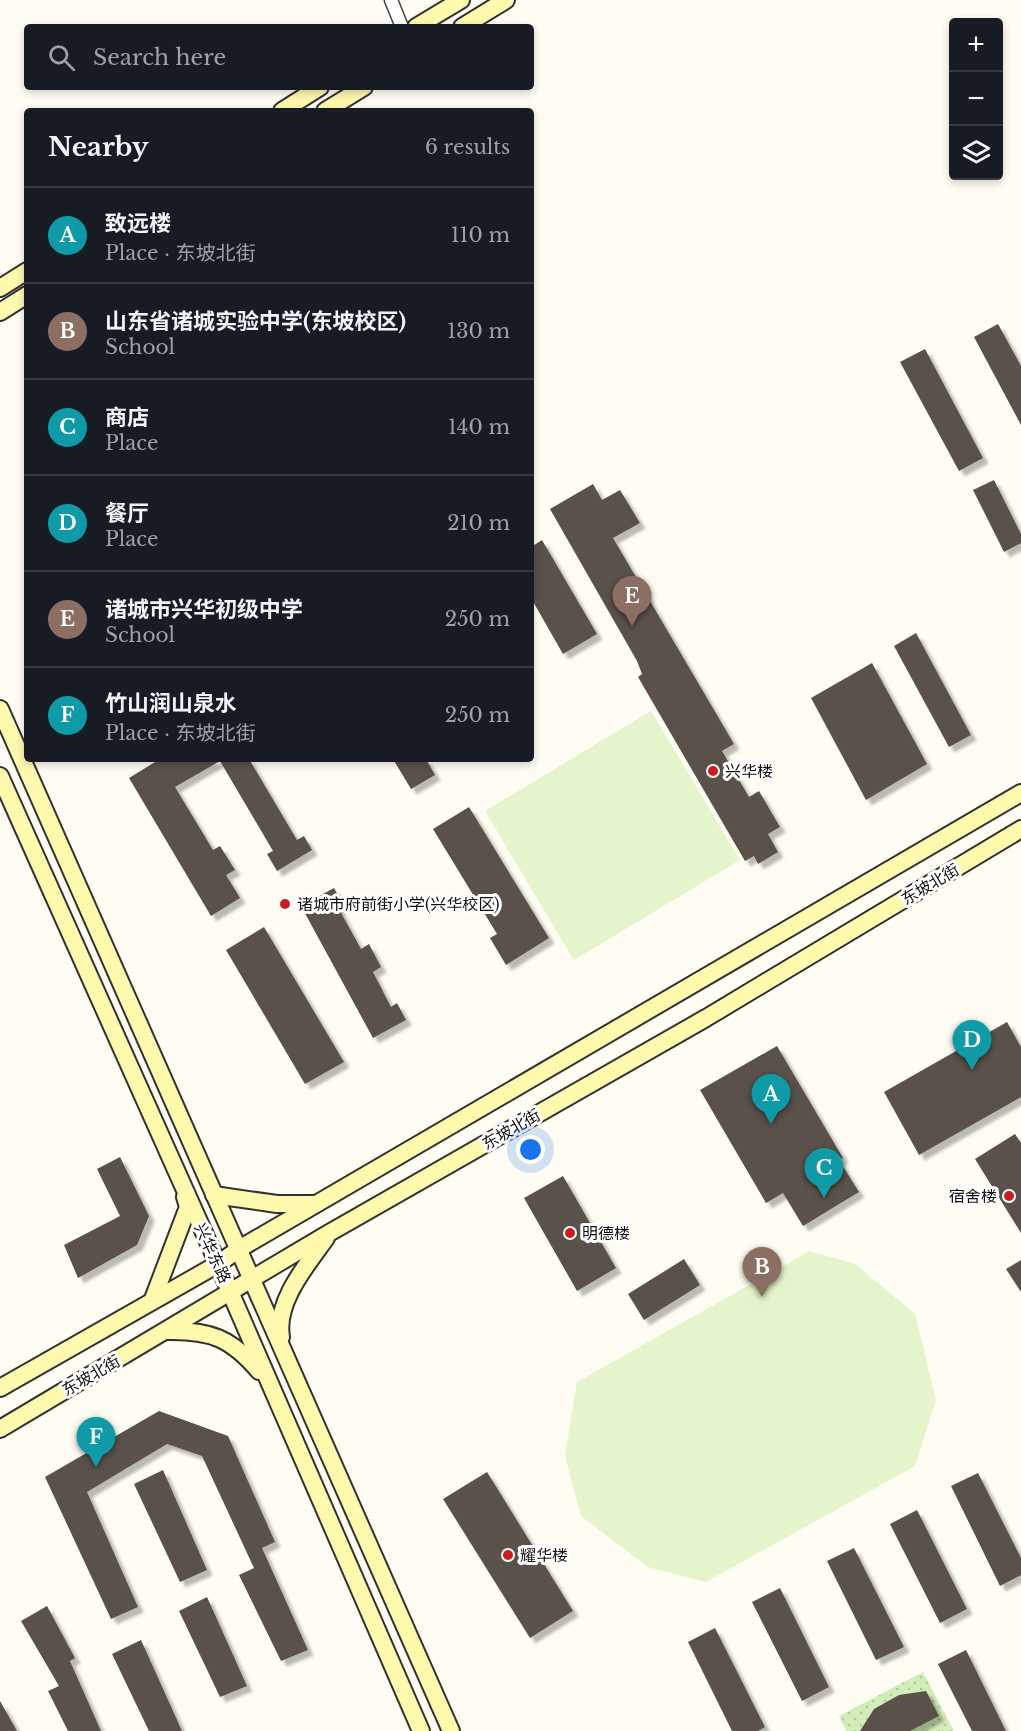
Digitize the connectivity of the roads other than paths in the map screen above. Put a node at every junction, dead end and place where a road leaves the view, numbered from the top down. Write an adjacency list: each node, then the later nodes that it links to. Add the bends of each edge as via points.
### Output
1 (391, 0): 4 (street)
2 (461, 0): 5 (main road)
3 (506, 0): 6 (main road)
4 (401, 24)
5 (421, 24)
6 (467, 24)
7 (315, 90): 9 (main road)
8 (359, 90): 10 (main road)
9 (287, 108)
10 (330, 108)
11 (24, 273): 12 (main road)
12 (0, 288)
13 (24, 297): 14 (main road)
14 (0, 312)
15 (0, 709): 20 (main road)
16 (0, 776): 19 (main road, 兴华东路)
17 (1021, 794): 21 (main road, 东坡北街)
18 (1021, 829): 22 (main road, 东坡北街, via 706,1018)
19 (181, 1185): 24 (main road, 兴华东路); 27 (main road, via 188,1207)
20 (214, 1195): 21 (main road, via 277,1204); 23 (main road)
21 (317, 1204): 23 (main road, 东坡北街)
22 (329, 1233): 25 (main road, 东坡北街); 29 (main road, via 302,1272 278,1323)
23 (239, 1249): 24 (main road, 东坡北街); 25 (main road)
24 (218, 1264): 26 (main road, 兴华东路); 27 (main road, 东坡北街)
25 (251, 1279): 26 (main road, 东坡北街); 29 (main road)
26 (231, 1292): 28 (main road, 东坡北街); 30 (main road, 兴华东路)
27 (153, 1299): 31 (main road, 东坡北街)
28 (166, 1331): 30 (main road, via 191,1330 215,1335 242,1351); 32 (main road, 东坡北街)
29 (283, 1353): 34 (main road)
30 (271, 1386): 33 (main road, 兴华东路)
31 (0, 1388)
32 (0, 1429)
33 (421, 1731)
34 (451, 1731)

